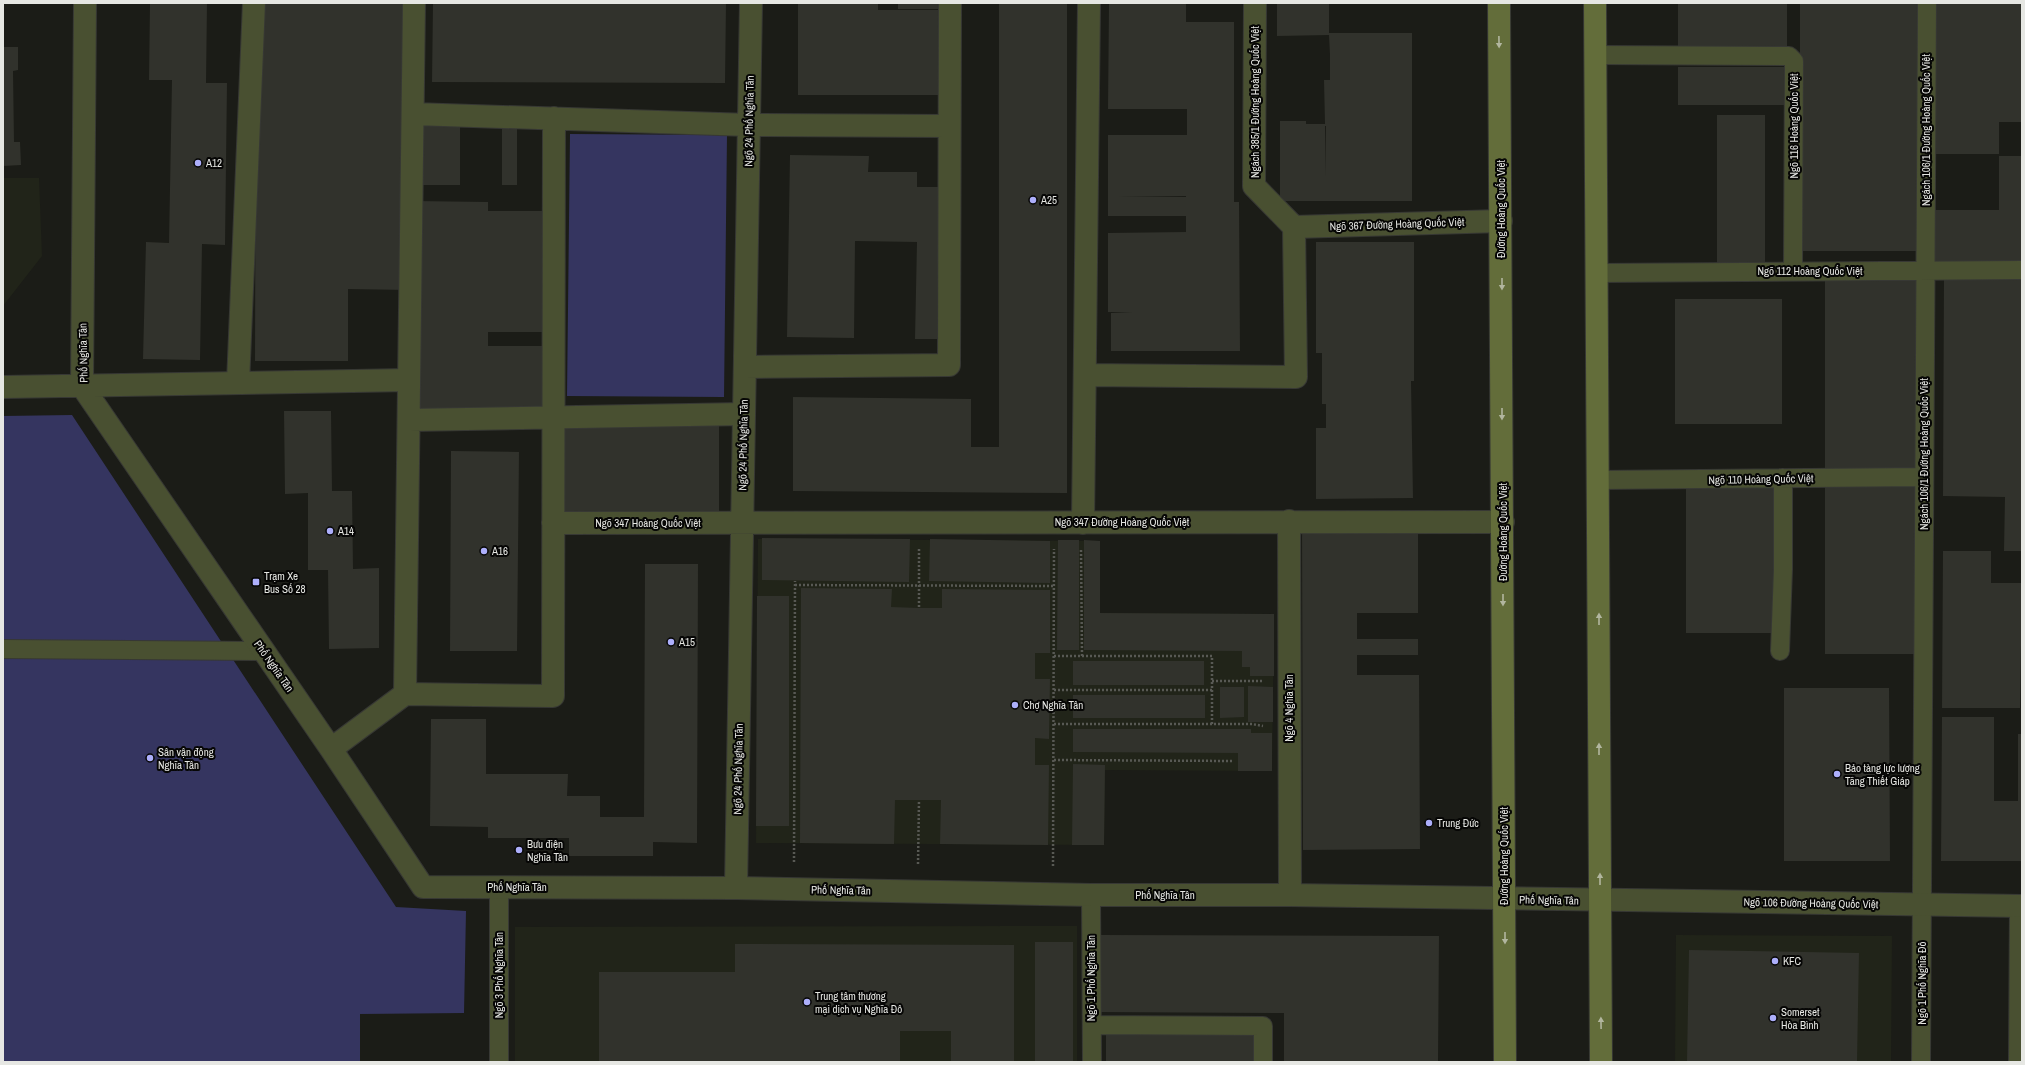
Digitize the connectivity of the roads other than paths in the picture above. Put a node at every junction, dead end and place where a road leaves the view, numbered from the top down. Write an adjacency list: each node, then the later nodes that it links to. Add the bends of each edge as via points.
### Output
1 (85, 3): 26 (street, Phố Nghĩa Tân)
2 (254, 3): 25 (street)
3 (414, 3): 12 (street)
4 (751, 3): 14 (street, Ngõ 24 Phố Nghĩa Tân)
5 (950, 3): 15 (street)
6 (1090, 3): 23 (street)
7 (1255, 3): 17 (street, Ngách 385/1 Đường Hoàng Quốc Việt, via 1254,186)
8 (1499, 3): 16 (main road, Đường Hoàng Quốc Việt, one-way to 16)
9 (1595, 3): 11 (main road)
10 (1927, 3): 20 (lane, Ngách 106/1 Đường Hoàng Quốc Việt)
11 (1596, 55): 19 (lane, Ngõ 116 Hoàng Quốc Việt, via 1789,56 1794,61); 21 (main road)
12 (413, 114): 13 (street); 24 (street)
13 (554, 118): 14 (street); 29 (street)
14 (749, 125): 15 (street); 22 (street, Ngõ 24 Phố Nghĩa Tân)
15 (950, 126): 22 (street, via 949,365)
16 (1501, 221): 17 (street, Ngõ 367 Đường Hoàng Quốc Việt); 35 (main road, Đường Hoàng Quốc Việt, one-way to 35)
17 (1294, 227): 23 (street, via 1296,377)
18 (2022, 270): 20 (lane, Ngõ 112 Hoàng Quốc Việt)
19 (1793, 271): 20 (lane, Ngõ 112 Hoàng Quốc Việt); 21 (lane, Ngõ 112 Hoàng Quốc Việt)
20 (1925, 271): 32 (lane, Ngách 106/1 Đường Hoàng Quốc Việt)
21 (1597, 273): 33 (main road)
22 (745, 367): 28 (street, Ngõ 24 Phố Nghĩa Tân)
23 (1085, 375): 38 (street)
24 (409, 380): 25 (street); 30 (street)
25 (238, 383): 26 (street)
26 (82, 386): 27 (street); 40 (street, Phố Nghĩa Tân)
27 (3, 387)
28 (744, 414): 29 (street); 37 (street, Ngõ 24 Phố Nghĩa Tân)
29 (554, 417): 30 (street); 36 (street)
30 (409, 420): 42 (street)
31 (1783, 478): 32 (lane, Ngõ 110 Hoàng Quốc Việt); 33 (lane, Ngõ 110 Hoàng Quốc Việt); 41 (lane)
32 (1924, 478): 50 (lane, Ngách 106/1 Đường Hoàng Quốc Việt)
33 (1598, 480): 49 (main road, one-way to 33)
34 (1290, 521): 35 (street, Ngõ 347 Đường Hoàng Quốc Việt); 38 (street, Ngõ 347 Đường Hoàng Quốc Việt); 47 (street, Ngõ 4 Nghĩa Tân)
35 (1503, 522): 48 (main road, Đường Hoàng Quốc Việt, one-way to 48)
36 (553, 523): 37 (street, Ngõ 347 Hoàng Quốc Việt); 42 (street, via 553,696)
37 (742, 523): 38 (street, Ngõ 347 Đường Hoàng Quốc Việt, via 1054,523); 45 (street, Ngõ 24 Phố Nghĩa Tân)
38 (1082, 533)
39 (3, 649): 40 (lane)
40 (264, 651): 43 (street, Phố Nghĩa Tân)
41 (1780, 651)
42 (405, 694): 43 (street)
43 (331, 749): 44 (street, Phố Nghĩa Tân, via 423,887)
44 (499, 888): 45 (street, Phố Nghĩa Tân); 53 (lane, Ngõ 3 Phố Nghĩa Tân)
45 (736, 888): 46 (street, Phố Nghĩa Tân)
46 (1091, 895): 47 (street, Phố Nghĩa Tân); 52 (lane, Ngõ 1 Phố Nghĩa Tân)
47 (1290, 895): 48 (street, Phố Nghĩa Tân)
48 (1504, 899): 49 (street, Phố Nghĩa Tân); 56 (main road, Đường Hoàng Quốc Việt, one-way to 56)
49 (1600, 901): 50 (street, Ngõ 106 Đường Hoàng Quốc Việt); 57 (main road, one-way to 49)
50 (1922, 905): 51 (street, Ngõ 106 Đường Hoàng Quốc Việt); 58 (lane, Ngõ 1 Phố Nghĩa Đô)
51 (2020, 906): 59 (lane)
52 (1092, 1025): 54 (lane, Ngõ 1 Phố Nghĩa Tân); 55 (lane, via 1263,1026)
53 (499, 1062)
54 (1092, 1062)
55 (1263, 1062)
56 (1505, 1062)
57 (1601, 1062)
58 (1921, 1062)
59 (2018, 1062)

